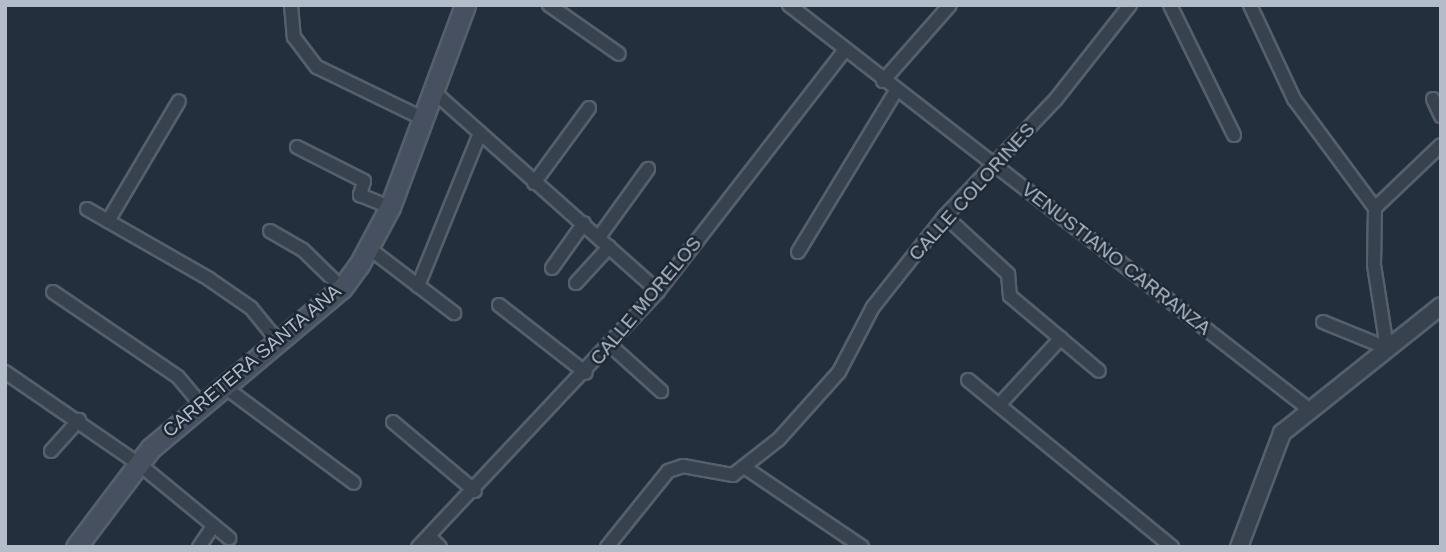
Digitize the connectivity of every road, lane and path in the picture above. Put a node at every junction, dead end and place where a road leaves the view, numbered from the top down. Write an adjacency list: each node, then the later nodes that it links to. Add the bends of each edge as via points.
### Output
1 (291, 5): 18 (street, via 294,37 317,67)
2 (465, 5): 13 (main road, CARRETERA SANTA ANA)
3 (549, 5): 10 (street)
4 (789, 5): 9 (street, VENUSTIANO CARRANZA)
5 (950, 5): 11 (street)
6 (1129, 5): 23 (street, CALLE COLORINES)
7 (1170, 5): 20 (street)
8 (1250, 5): 27 (street, via 1294,99)
9 (845, 50): 11 (street, VENUSTIANO CARRANZA); 41 (street, CALLE MORELOS)
10 (620, 54)
11 (883, 81): 12 (street, VENUSTIANO CARRANZA)
12 (896, 91): 23 (street, VENUSTIANO CARRANZA); 36 (street)
13 (434, 92): 18 (main road, CARRETERA SANTA ANA); 19 (street)
14 (1433, 99): 17 (street)
15 (179, 101): 30 (street)
16 (589, 108): 25 (street)
17 (1441, 116)
18 (424, 119): 26 (main road, CARRETERA SANTA ANA)
19 (480, 133): 25 (street); 39 (street)
20 (1234, 135)
21 (1441, 145): 27 (street)
22 (297, 147): 26 (street, via 365,181 360,195)
23 (996, 166): 29 (street, CALLE COLORINES); 59 (street, VENUSTIANO CARRANZA)
24 (648, 169): 33 (street)
25 (534, 183): 31 (street)
26 (390, 207): 35 (main road, CARRETERA SANTA ANA)
27 (1376, 208): 50 (street, via 1374,265)
28 (87, 209): 30 (street)
29 (945, 216): 47 (street, via 1008,274 1010,296); 64 (street, CALLE COLORINES, via 873,307 839,372)
30 (107, 221): 48 (street, via 251,308)
31 (584, 223): 33 (street); 37 (street)
32 (270, 231): 40 (street, via 303,250)
33 (599, 237): 34 (street)
34 (610, 247): 38 (street); 41 (street)
35 (370, 249): 39 (street); 40 (main road, CARRETERA SANTA ANA)
36 (798, 252)
37 (552, 268)
38 (576, 283)
39 (418, 286): 45 (street)
40 (342, 288): 48 (main road, CARRETERA SANTA ANA)
41 (658, 290): 49 (street, CALLE MORELOS)
42 (53, 292): 57 (street, via 178,377)
43 (499, 305): 53 (street)
44 (1441, 306): 50 (street)
45 (454, 313)
46 (1323, 322): 50 (street)
47 (1061, 338): 51 (street); 58 (street)
48 (276, 339): 55 (main road, CARRETERA SANTA ANA)
49 (610, 345): 53 (street, CALLE MORELOS); 56 (street)
50 (1387, 348): 59 (street)
51 (1099, 371)
52 (5, 372): 60 (street)
53 (586, 373): 66 (street, CALLE MORELOS)
54 (968, 380): 58 (street)
55 (222, 384): 57 (main road, CARRETERA SANTA ANA); 65 (street)
56 (661, 391)
57 (201, 403): 63 (main road, CARRETERA SANTA ANA)
58 (999, 405): 76 (street)
59 (1310, 410): 77 (street, via 1282,433)
60 (79, 420): 62 (street); 63 (street)
61 (393, 422): 66 (street)
62 (51, 451)
63 (139, 464): 67 (street); 71 (main road, CARRETERA SANTA ANA)
64 (747, 469): 70 (street); 75 (street, via 733,475 683,466 668,471)
65 (354, 483)
66 (475, 491): 68 (street, CALLE MORELOS)
67 (214, 526): 69 (street); 72 (street)
68 (429, 537): 73 (street, CALLE MORELOS); 74 (street)
69 (229, 538)
70 (856, 545)
71 (76, 547)
72 (198, 547)
73 (418, 547)
74 (440, 547)
75 (607, 547)
76 (1172, 547)
77 (1239, 547)

